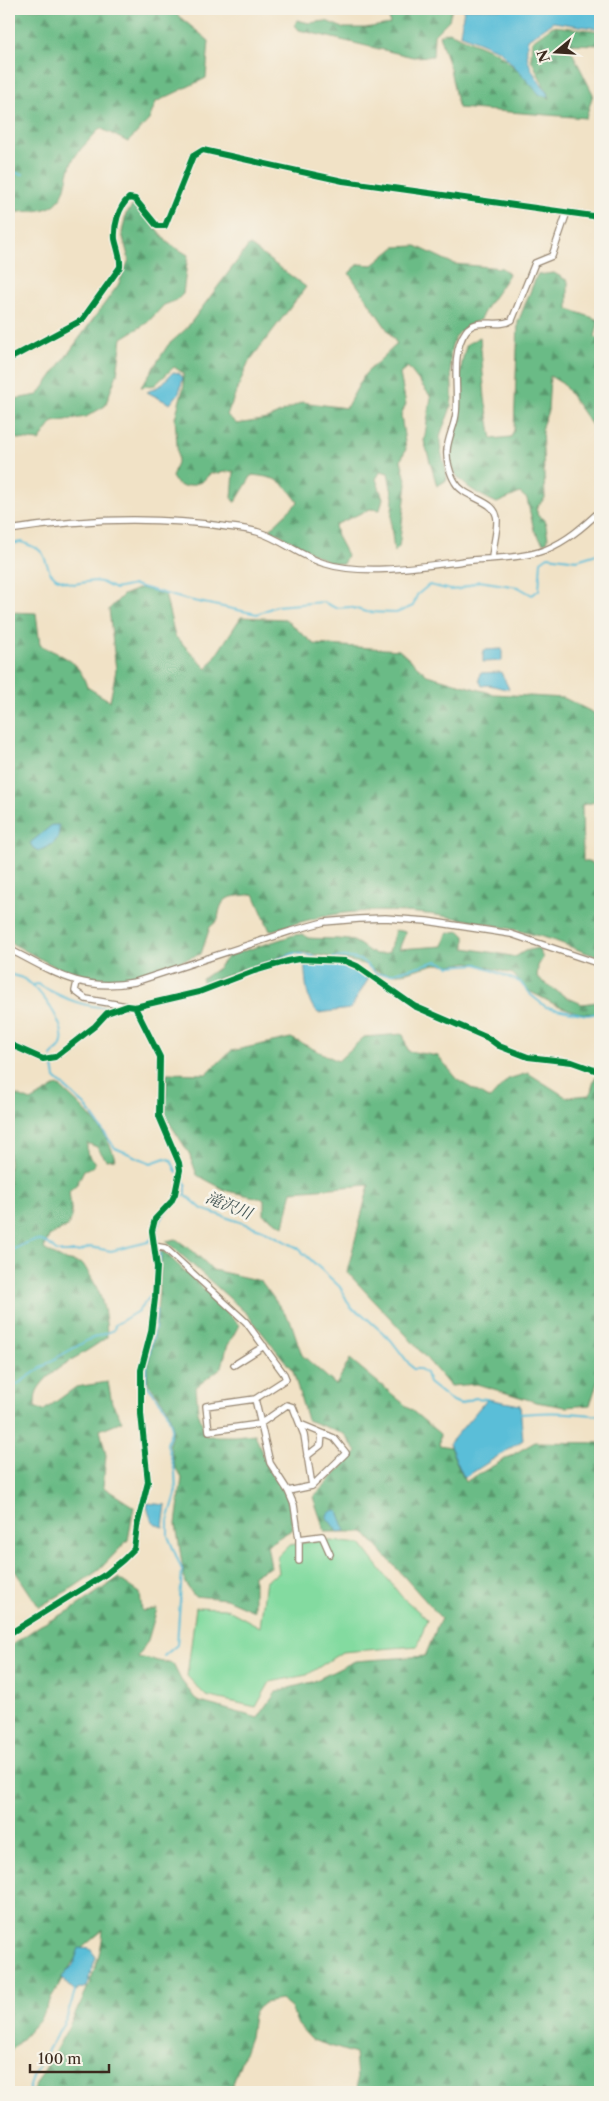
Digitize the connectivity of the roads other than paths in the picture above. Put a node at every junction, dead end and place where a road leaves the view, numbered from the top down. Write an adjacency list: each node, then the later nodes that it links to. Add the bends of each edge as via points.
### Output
1 (567, 212): 2 (street); 3 (street, via 343,181 203,150 193,156 165,226 157,226 135,199 128,198 123,204 118,214 115,239 121,258 120,267 82,320); 6 (street, via 552,256 535,263 512,320 503,324 472,326 460,343 456,412 447,450 449,465 455,482 464,493 495,510 498,519)
2 (600, 217)
3 (9, 360)
4 (600, 511): 6 (street, via 579,531 543,550)
5 (9, 530): 6 (street, via 132,519 227,527 258,532 322,563 343,568 407,567)
6 (492, 558)
7 (9, 949): 9 (street)
8 (600, 964): 9 (street, via 511,934 427,921 368,918 324,922 291,931 135,982 115,986)
9 (77, 982): 10 (street, via 75,991 86,999)
10 (127, 1006): 11 (street); 12 (street, via 107,1013 55,1057 43,1059)
11 (135, 1007): 13 (street, via 199,992 288,961 345,961 414,1006 515,1053 572,1062); 14 (street, via 160,1057 159,1116 180,1170 171,1202 155,1219 152,1231)
12 (9, 1044)
13 (600, 1072)
14 (154, 1246): 15 (street, via 165,1248 246,1322); 27 (street, via 157,1267 155,1298 141,1370 141,1414 148,1482 134,1549 106,1574)
15 (264, 1346): 16 (street); 17 (street, via 286,1379)
16 (234, 1365)
17 (255, 1399): 18 (street); 18 (street, via 206,1406 209,1431)
18 (260, 1424): 19 (street, via 287,1405 293,1407); 23 (street, via 270,1463)
19 (300, 1424): 20 (street); 21 (street)
20 (322, 1434): 21 (street, via 321,1445); 22 (street, via 334,1438 346,1453)
21 (307, 1456): 22 (street)
22 (312, 1486): 23 (street)
23 (288, 1491): 24 (street, via 294,1505)
24 (298, 1539): 25 (street, via 322,1536); 26 (street)
25 (330, 1554)
26 (299, 1561)
27 (9, 1634)

